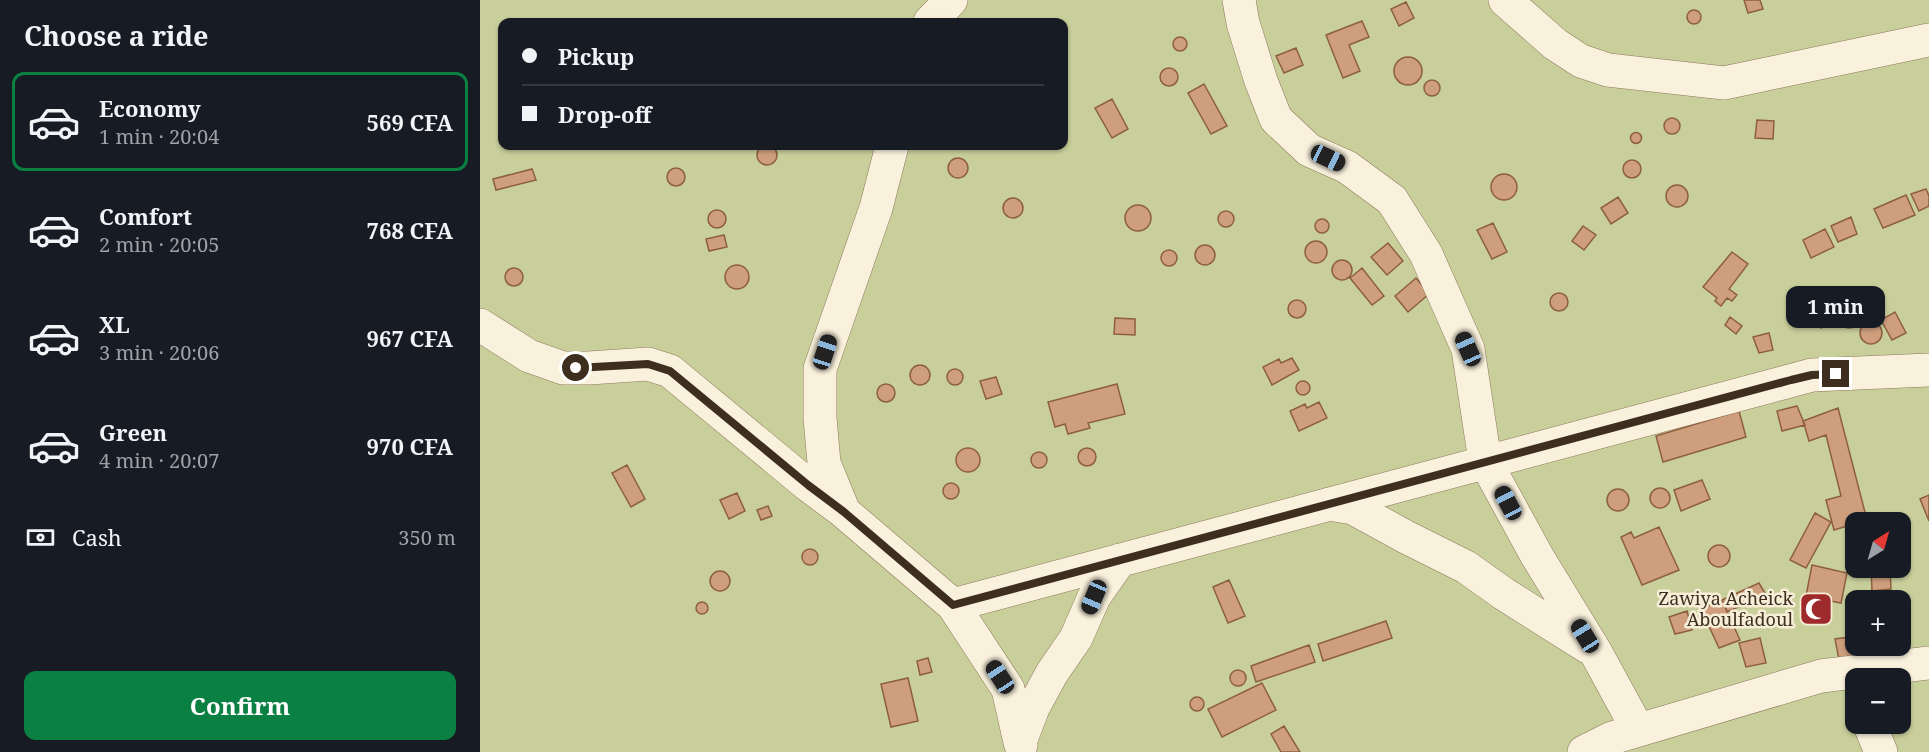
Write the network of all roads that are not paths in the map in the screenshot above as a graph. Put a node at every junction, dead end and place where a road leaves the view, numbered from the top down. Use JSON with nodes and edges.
{"nodes":[{"id":1,"x":951,"y":0,"type":"edge"},
{"id":2,"x":1239,"y":0,"type":"edge"},
{"id":3,"x":1505,"y":0,"type":"edge"},
{"id":4,"x":934,"y":18,"type":"edge"},
{"id":5,"x":1929,"y":40,"type":"edge"},
{"id":6,"x":891,"y":150,"type":"edge"},
{"id":7,"x":480,"y":325,"type":"edge"},
{"id":8,"x":1929,"y":370,"type":"edge"},
{"id":9,"x":1485,"y":461,"type":"junction"},
{"id":10,"x":1329,"y":504,"type":"junction"},
{"id":11,"x":844,"y":512,"type":"junction"},
{"id":12,"x":1120,"y":560,"type":"junction"},
{"id":13,"x":953,"y":605,"type":"junction"},
{"id":14,"x":1595,"y":651,"type":"junction"},
{"id":15,"x":1929,"y":663,"type":"edge"},
{"id":16,"x":1910,"y":668,"type":"edge"},
{"id":17,"x":1845,"y":682,"type":"edge"},
{"id":18,"x":1638,"y":730,"type":"junction"},
{"id":19,"x":1874,"y":734,"type":"edge"},
{"id":20,"x":1022,"y":747,"type":"edge"},
{"id":21,"x":1584,"y":752,"type":"edge"},
{"id":22,"x":1881,"y":752,"type":"edge"}],
"edges":[{"from":1,"to":4,"type":"street"},
{"from":2,"to":9,"type":"street"},
{"from":3,"to":5,"type":"street"},
{"from":6,"to":11,"type":"street"},
{"from":7,"to":11,"type":"street"},
{"from":8,"to":9,"type":"street"},
{"from":9,"to":10,"type":"street"},
{"from":9,"to":14,"type":"street"},
{"from":10,"to":12,"type":"street"},
{"from":10,"to":14,"type":"street"},
{"from":11,"to":13,"type":"street"},
{"from":12,"to":13,"type":"street"},
{"from":12,"to":20,"type":"street"},
{"from":13,"to":20,"type":"street"},
{"from":14,"to":18,"type":"street"},
{"from":15,"to":16,"type":"street"},
{"from":17,"to":18,"type":"street"},
{"from":18,"to":21,"type":"street"},
{"from":19,"to":22,"type":"street"}]}
